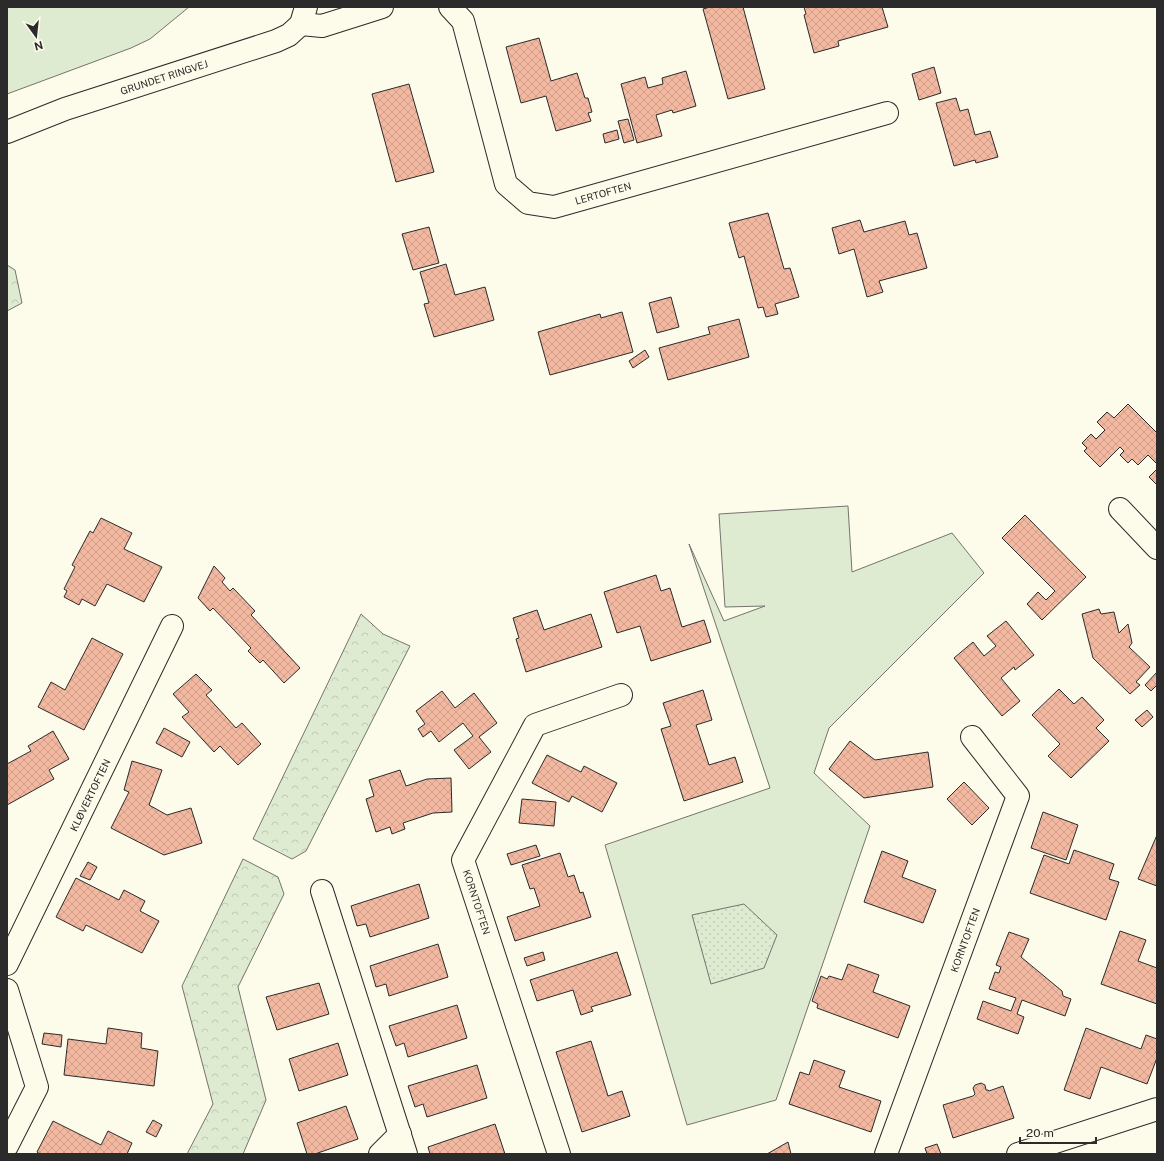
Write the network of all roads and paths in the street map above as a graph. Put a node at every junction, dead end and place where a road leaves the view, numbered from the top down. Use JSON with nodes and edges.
{"nodes":[{"id":1,"x":382,"y":7,"type":"edge"},
{"id":2,"x":450,"y":7,"type":"edge"},
{"id":3,"x":303,"y":16,"type":"edge"},
{"id":4,"x":887,"y":113,"type":"dead end"},
{"id":5,"x":7,"y":132,"type":"edge"},
{"id":6,"x":1120,"y":508,"type":"dead end"},
{"id":7,"x":1157,"y":548,"type":"edge"},
{"id":8,"x":172,"y":626,"type":"dead end"},
{"id":9,"x":621,"y":695,"type":"dead end"},
{"id":10,"x":972,"y":737,"type":"dead end"},
{"id":11,"x":322,"y":891,"type":"dead end"},
{"id":12,"x":7,"y":964,"type":"edge"},
{"id":13,"x":7,"y":990,"type":"edge"},
{"id":14,"x":1157,"y":1108,"type":"edge"},
{"id":15,"x":403,"y":1144,"type":"edge"},
{"id":16,"x":7,"y":1146,"type":"edge"},
{"id":17,"x":380,"y":1154,"type":"edge"},
{"id":18,"x":559,"y":1154,"type":"edge"},
{"id":19,"x":886,"y":1154,"type":"edge"},
{"id":20,"x":1018,"y":1154,"type":"edge"}],
"edges":[{"from":1,"to":3,"type":"street"},
{"from":2,"to":4,"type":"street","name":"LERTOFTEN"},
{"from":3,"to":5,"type":"street","name":"GRUNDET RINGVEJ"},
{"from":6,"to":7,"type":"street"},
{"from":8,"to":12,"type":"street","name":"KLØVERTOFTEN"},
{"from":9,"to":18,"type":"street","name":"KORNTOFTEN"},
{"from":10,"to":19,"type":"street","name":"KORNTOFTEN"},
{"from":11,"to":15,"type":"street"},
{"from":13,"to":16,"type":"street"},
{"from":14,"to":20,"type":"street"},
{"from":15,"to":17,"type":"street"}]}
